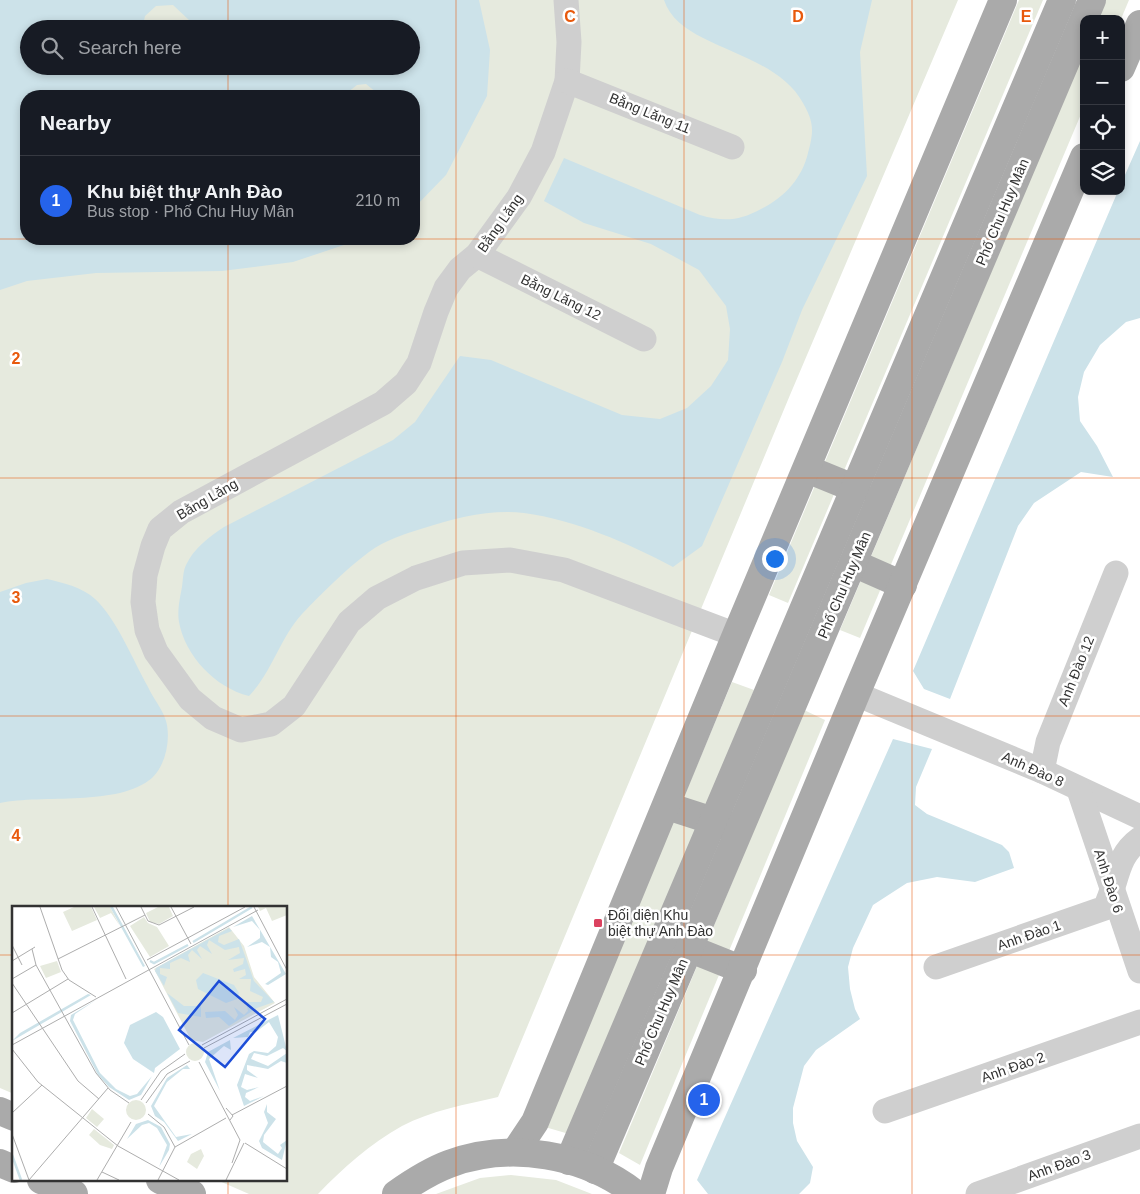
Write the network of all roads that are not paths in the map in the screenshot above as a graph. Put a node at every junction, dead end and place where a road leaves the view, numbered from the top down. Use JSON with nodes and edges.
{"nodes":[{"id":1,"x":566,"y":0,"type":"edge"},
{"id":2,"x":1003,"y":0,"type":"edge"},
{"id":3,"x":1062,"y":0,"type":"edge"},
{"id":4,"x":1092,"y":0,"type":"edge"},
{"id":5,"x":1140,"y":24,"type":"edge"},
{"id":6,"x":1124,"y":60,"type":"edge"},
{"id":7,"x":567,"y":80,"type":"junction"},
{"id":8,"x":732,"y":147,"type":"dead end"},
{"id":9,"x":1080,"y":166,"type":"edge"},
{"id":10,"x":477,"y":256,"type":"junction"},
{"id":11,"x":644,"y":338,"type":"dead end"},
{"id":12,"x":807,"y":469,"type":"junction"},
{"id":13,"x":856,"y":489,"type":"junction"},
{"id":14,"x":853,"y":563,"type":"junction"},
{"id":15,"x":1116,"y":573,"type":"dead end"},
{"id":16,"x":903,"y":585,"type":"junction"},
{"id":17,"x":736,"y":635,"type":"junction"},
{"id":18,"x":856,"y":694,"type":"junction"},
{"id":19,"x":1042,"y":771,"type":"junction"},
{"id":20,"x":1079,"y":790,"type":"junction"},
{"id":21,"x":667,"y":806,"type":"junction"},
{"id":22,"x":1140,"y":817,"type":"edge"},
{"id":23,"x":726,"y":825,"type":"junction"},
{"id":24,"x":1140,"y":839,"type":"edge"},
{"id":25,"x":1113,"y":892,"type":"junction"},
{"id":26,"x":688,"y":948,"type":"junction"},
{"id":27,"x":936,"y":967,"type":"dead end"},
{"id":28,"x":743,"y":970,"type":"junction"},
{"id":29,"x":1140,"y":971,"type":"edge"},
{"id":30,"x":1140,"y":1022,"type":"edge"},
{"id":31,"x":0,"y":1111,"type":"edge"},
{"id":32,"x":885,"y":1111,"type":"dead end"},
{"id":33,"x":12,"y":1116,"type":"edge"},
{"id":34,"x":1140,"y":1136,"type":"edge"},
{"id":35,"x":515,"y":1152,"type":"junction"},
{"id":36,"x":569,"y":1160,"type":"junction"},
{"id":37,"x":0,"y":1163,"type":"edge"},
{"id":38,"x":12,"y":1167,"type":"edge"},
{"id":39,"x":595,"y":1170,"type":"junction"},
{"id":40,"x":46,"y":1182,"type":"edge"},
{"id":41,"x":165,"y":1182,"type":"edge"},
{"id":42,"x":74,"y":1194,"type":"edge"},
{"id":43,"x":192,"y":1194,"type":"edge"},
{"id":44,"x":396,"y":1194,"type":"edge"},
{"id":45,"x":636,"y":1194,"type":"edge"},
{"id":46,"x":651,"y":1194,"type":"edge"},
{"id":47,"x":978,"y":1194,"type":"edge"}],
"edges":[{"from":1,"to":7,"type":"street","name":"Bằng Lăng"},
{"from":2,"to":12,"type":"main road"},
{"from":3,"to":13,"type":"main road","name":"Phố Chu Huy Mân"},
{"from":4,"to":14,"type":"main road","name":"Phố Chu Huy Mân"},
{"from":5,"to":6,"type":"main road"},
{"from":7,"to":8,"type":"street","name":"Bằng Lăng 11"},
{"from":7,"to":10,"type":"street","name":"Bằng Lăng"},
{"from":9,"to":16,"type":"main road"},
{"from":10,"to":11,"type":"street","name":"Bằng Lăng 12"},
{"from":10,"to":17,"type":"street","name":"Bằng Lăng"},
{"from":12,"to":13,"type":"main road"},
{"from":12,"to":17,"type":"main road"},
{"from":13,"to":23,"type":"main road","name":"Phố Chu Huy Mân"},
{"from":14,"to":16,"type":"main road"},
{"from":14,"to":23,"type":"main road","name":"Phố Chu Huy Mân"},
{"from":15,"to":19,"type":"street","name":"Anh Đào 12"},
{"from":16,"to":18,"type":"main road"},
{"from":17,"to":21,"type":"main road"},
{"from":18,"to":19,"type":"street","name":"Anh Đào 8"},
{"from":18,"to":28,"type":"main road"},
{"from":19,"to":20,"type":"street","name":"Anh Đào 8"},
{"from":20,"to":22,"type":"street","name":"Anh Đào 8"},
{"from":20,"to":25,"type":"street","name":"Anh Đào 6"},
{"from":21,"to":23,"type":"main road"},
{"from":21,"to":35,"type":"main road"},
{"from":23,"to":26,"type":"main road","name":"Phố Chu Huy Mân"},
{"from":23,"to":36,"type":"main road","name":"Phố Chu Huy Mân"},
{"from":24,"to":25,"type":"street"},
{"from":25,"to":27,"type":"street","name":"Anh Đào 1"},
{"from":25,"to":29,"type":"street","name":"Anh Đào 6"},
{"from":26,"to":28,"type":"main road"},
{"from":26,"to":39,"type":"main road","name":"Phố Chu Huy Mân"},
{"from":28,"to":46,"type":"main road"},
{"from":30,"to":32,"type":"street","name":"Anh Đào 2"},
{"from":31,"to":33,"type":"main road"},
{"from":34,"to":47,"type":"street","name":"Anh Đào 3"},
{"from":35,"to":36,"type":"main road"},
{"from":35,"to":44,"type":"main road"},
{"from":36,"to":39,"type":"main road"},
{"from":37,"to":38,"type":"main road"},
{"from":39,"to":45,"type":"main road"},
{"from":40,"to":42,"type":"main road"},
{"from":41,"to":43,"type":"main road"}]}
